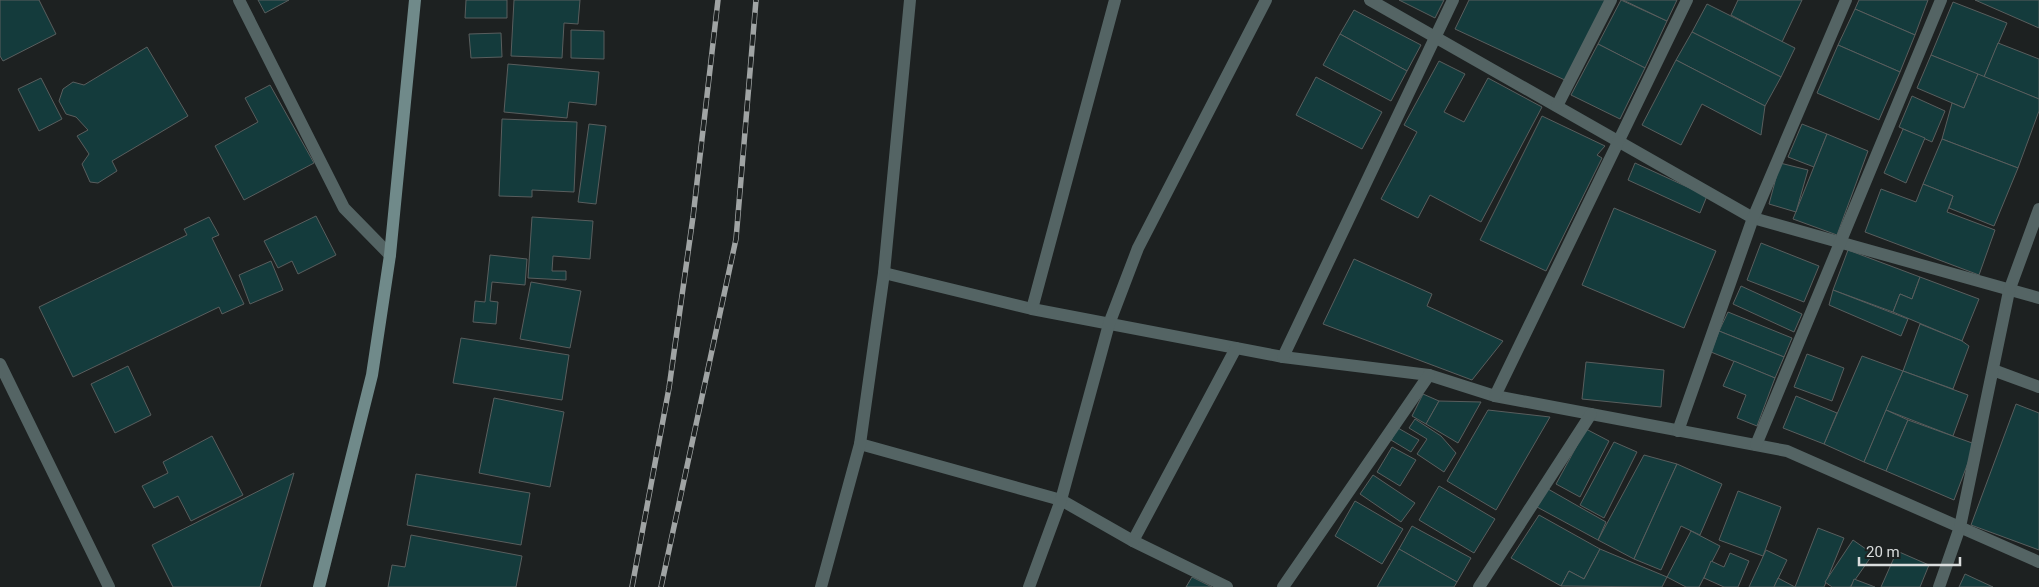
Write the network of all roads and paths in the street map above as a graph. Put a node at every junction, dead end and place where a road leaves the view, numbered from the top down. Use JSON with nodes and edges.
{"nodes":[{"id":1,"x":238,"y":0,"type":"edge"},
{"id":2,"x":415,"y":0,"type":"edge"},
{"id":3,"x":910,"y":0,"type":"edge"},
{"id":4,"x":1114,"y":0,"type":"edge"},
{"id":5,"x":1266,"y":0,"type":"edge"},
{"id":6,"x":1370,"y":0,"type":"edge"},
{"id":7,"x":1453,"y":0,"type":"edge"},
{"id":8,"x":1611,"y":0,"type":"edge"},
{"id":9,"x":1687,"y":0,"type":"edge"},
{"id":10,"x":1846,"y":0,"type":"edge"},
{"id":11,"x":1941,"y":0,"type":"edge"},
{"id":12,"x":1435,"y":37,"type":"junction"},
{"id":13,"x":1557,"y":106,"type":"junction"},
{"id":14,"x":1618,"y":141,"type":"junction"},
{"id":15,"x":2039,"y":209,"type":"edge"},
{"id":16,"x":1753,"y":218,"type":"junction"},
{"id":17,"x":1840,"y":242,"type":"junction"},
{"id":18,"x":390,"y":255,"type":"junction"},
{"id":19,"x":884,"y":273,"type":"junction"},
{"id":20,"x":2009,"y":291,"type":"junction"},
{"id":21,"x":2039,"y":298,"type":"edge"},
{"id":22,"x":1032,"y":309,"type":"junction"},
{"id":23,"x":1109,"y":324,"type":"junction"},
{"id":24,"x":1236,"y":348,"type":"junction"},
{"id":25,"x":1283,"y":357,"type":"junction"},
{"id":26,"x":0,"y":364,"type":"edge"},
{"id":27,"x":1993,"y":370,"type":"junction"},
{"id":28,"x":1429,"y":375,"type":"junction"},
{"id":29,"x":2039,"y":386,"type":"edge"},
{"id":30,"x":1494,"y":396,"type":"junction"},
{"id":31,"x":1591,"y":414,"type":"junction"},
{"id":32,"x":1678,"y":431,"type":"junction"},
{"id":33,"x":860,"y":444,"type":"junction"},
{"id":34,"x":1756,"y":445,"type":"junction"},
{"id":35,"x":1060,"y":500,"type":"junction"},
{"id":36,"x":1960,"y":527,"type":"junction"},
{"id":37,"x":1133,"y":541,"type":"junction"},
{"id":38,"x":2039,"y":562,"type":"edge"},
{"id":39,"x":109,"y":587,"type":"edge"},
{"id":40,"x":319,"y":587,"type":"edge"},
{"id":41,"x":821,"y":587,"type":"edge"},
{"id":42,"x":1029,"y":587,"type":"edge"},
{"id":43,"x":1227,"y":587,"type":"edge"},
{"id":44,"x":1283,"y":587,"type":"edge"},
{"id":45,"x":1479,"y":587,"type":"edge"},
{"id":46,"x":1939,"y":587,"type":"edge"}],
"edges":[{"from":1,"to":18,"type":"street"},
{"from":2,"to":18,"type":"street"},
{"from":3,"to":19,"type":"street"},
{"from":4,"to":22,"type":"street"},
{"from":5,"to":23,"type":"street"},
{"from":6,"to":12,"type":"street"},
{"from":7,"to":12,"type":"street"},
{"from":8,"to":13,"type":"street"},
{"from":9,"to":14,"type":"street"},
{"from":10,"to":16,"type":"street"},
{"from":11,"to":17,"type":"street"},
{"from":12,"to":13,"type":"street"},
{"from":12,"to":25,"type":"street"},
{"from":13,"to":14,"type":"street"},
{"from":14,"to":16,"type":"street"},
{"from":14,"to":30,"type":"street"},
{"from":15,"to":20,"type":"street"},
{"from":16,"to":17,"type":"street"},
{"from":16,"to":32,"type":"street"},
{"from":17,"to":20,"type":"street"},
{"from":17,"to":34,"type":"street"},
{"from":18,"to":40,"type":"street"},
{"from":19,"to":22,"type":"street"},
{"from":19,"to":33,"type":"street"},
{"from":20,"to":21,"type":"street"},
{"from":20,"to":27,"type":"street"},
{"from":22,"to":23,"type":"street"},
{"from":23,"to":24,"type":"street"},
{"from":23,"to":35,"type":"street"},
{"from":24,"to":25,"type":"street"},
{"from":24,"to":37,"type":"street"},
{"from":25,"to":28,"type":"street"},
{"from":26,"to":39,"type":"street"},
{"from":27,"to":29,"type":"street"},
{"from":27,"to":36,"type":"street"},
{"from":28,"to":30,"type":"street"},
{"from":28,"to":44,"type":"street"},
{"from":30,"to":31,"type":"street"},
{"from":31,"to":32,"type":"street"},
{"from":31,"to":45,"type":"street"},
{"from":32,"to":34,"type":"street"},
{"from":33,"to":35,"type":"street"},
{"from":33,"to":41,"type":"street"},
{"from":34,"to":36,"type":"street"},
{"from":35,"to":37,"type":"street"},
{"from":35,"to":42,"type":"street"},
{"from":36,"to":38,"type":"street"},
{"from":36,"to":46,"type":"street"},
{"from":37,"to":43,"type":"street"}]}
